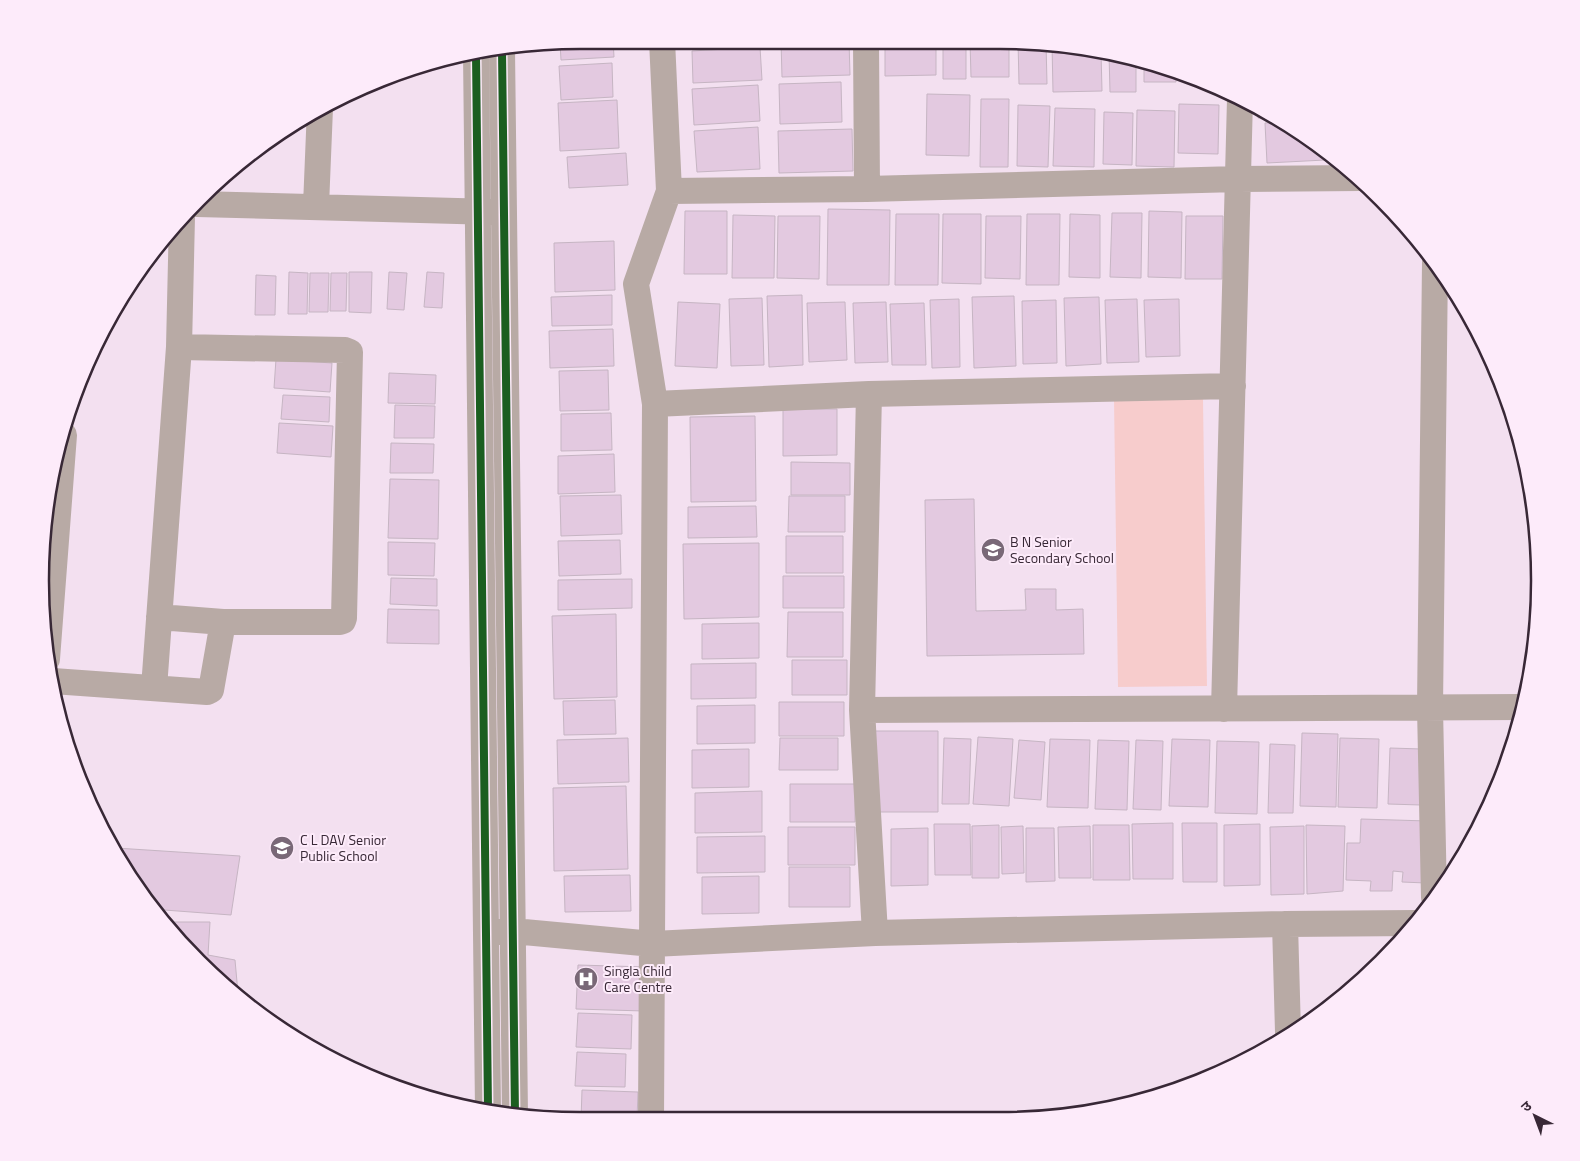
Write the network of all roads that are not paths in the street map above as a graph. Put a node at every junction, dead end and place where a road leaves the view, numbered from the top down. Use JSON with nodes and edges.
{"nodes":[{"id":1,"x":662,"y":49,"type":"edge"},
{"id":2,"x":866,"y":49,"type":"edge"},
{"id":3,"x":502,"y":55,"type":"edge"},
{"id":4,"x":476,"y":59,"type":"edge"},
{"id":5,"x":1240,"y":107,"type":"edge"},
{"id":6,"x":320,"y":118,"type":"edge"},
{"id":7,"x":1346,"y":178,"type":"edge"},
{"id":8,"x":1238,"y":179,"type":"junction"},
{"id":9,"x":867,"y":190,"type":"junction"},
{"id":10,"x":670,"y":191,"type":"junction"},
{"id":11,"x":204,"y":204,"type":"edge"},
{"id":12,"x":316,"y":206,"type":"junction"},
{"id":13,"x":477,"y":212,"type":"junction"},
{"id":14,"x":504,"y":212,"type":"junction"},
{"id":15,"x":182,"y":229,"type":"edge"},
{"id":16,"x":1435,"y":275,"type":"edge"},
{"id":17,"x":179,"y":347,"type":"junction"},
{"id":18,"x":1233,"y":386,"type":"junction"},
{"id":19,"x":869,"y":394,"type":"junction"},
{"id":20,"x":655,"y":404,"type":"junction"},
{"id":21,"x":62,"y":466,"type":"edge"},
{"id":22,"x":50,"y":617,"type":"edge"},
{"id":23,"x":159,"y":617,"type":"junction"},
{"id":24,"x":223,"y":622,"type":"junction"},
{"id":25,"x":59,"y":681,"type":"edge"},
{"id":26,"x":154,"y":688,"type":"junction"},
{"id":27,"x":1516,"y":707,"type":"edge"},
{"id":28,"x":1224,"y":708,"type":"junction"},
{"id":29,"x":1430,"y":708,"type":"junction"},
{"id":30,"x":862,"y":710,"type":"junction"},
{"id":31,"x":1434,"y":887,"type":"edge"},
{"id":32,"x":1405,"y":923,"type":"edge"},
{"id":33,"x":1285,"y":924,"type":"junction"},
{"id":34,"x":486,"y":932,"type":"junction"},
{"id":35,"x":513,"y":932,"type":"junction"},
{"id":36,"x":875,"y":933,"type":"junction"},
{"id":37,"x":653,"y":944,"type":"junction"},
{"id":38,"x":1288,"y":1027,"type":"edge"},
{"id":39,"x":488,"y":1104,"type":"edge"},
{"id":40,"x":515,"y":1108,"type":"edge"},
{"id":41,"x":652,"y":1112,"type":"edge"}],
"edges":[{"from":1,"to":10,"type":"street"},
{"from":2,"to":9,"type":"street"},
{"from":3,"to":14,"type":"street"},
{"from":4,"to":13,"type":"street"},
{"from":5,"to":8,"type":"street"},
{"from":6,"to":12,"type":"street"},
{"from":7,"to":8,"type":"street"},
{"from":8,"to":9,"type":"street"},
{"from":8,"to":18,"type":"street"},
{"from":9,"to":10,"type":"street"},
{"from":10,"to":20,"type":"street"},
{"from":11,"to":12,"type":"street"},
{"from":12,"to":13,"type":"street"},
{"from":13,"to":14,"type":"street"},
{"from":13,"to":34,"type":"street"},
{"from":14,"to":35,"type":"street"},
{"from":15,"to":17,"type":"street"},
{"from":16,"to":29,"type":"street"},
{"from":17,"to":23,"type":"street"},
{"from":17,"to":24,"type":"street"},
{"from":18,"to":19,"type":"street"},
{"from":18,"to":28,"type":"street"},
{"from":19,"to":20,"type":"street"},
{"from":19,"to":30,"type":"street"},
{"from":20,"to":37,"type":"street"},
{"from":21,"to":22,"type":"street"},
{"from":23,"to":24,"type":"street"},
{"from":23,"to":26,"type":"street"},
{"from":24,"to":26,"type":"street"},
{"from":25,"to":26,"type":"street"},
{"from":27,"to":29,"type":"street"},
{"from":28,"to":29,"type":"street"},
{"from":28,"to":30,"type":"street"},
{"from":29,"to":31,"type":"street"},
{"from":30,"to":36,"type":"street"},
{"from":32,"to":33,"type":"street"},
{"from":33,"to":36,"type":"street"},
{"from":33,"to":38,"type":"street"},
{"from":34,"to":35,"type":"street"},
{"from":34,"to":39,"type":"street"},
{"from":35,"to":37,"type":"street"},
{"from":35,"to":40,"type":"street"},
{"from":36,"to":37,"type":"street"},
{"from":37,"to":41,"type":"street"}]}
